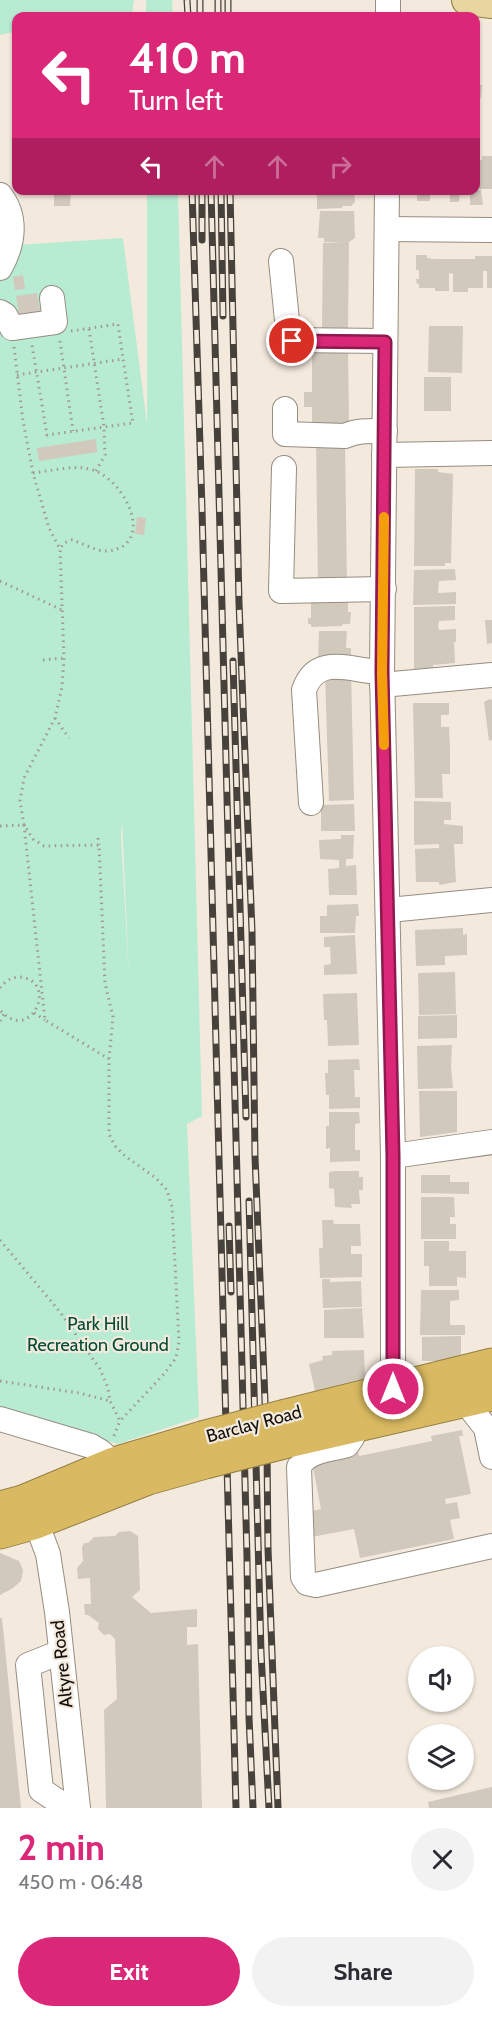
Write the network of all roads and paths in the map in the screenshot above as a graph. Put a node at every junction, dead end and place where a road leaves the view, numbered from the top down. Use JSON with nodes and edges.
{"nodes":[{"id":1,"x":467,"y":0,"type":"edge"},
{"id":2,"x":492,"y":3,"type":"edge"},
{"id":3,"x":0,"y":195,"type":"edge"},
{"id":4,"x":387,"y":195,"type":"edge"},
{"id":5,"x":387,"y":229,"type":"junction"},
{"id":6,"x":492,"y":230,"type":"edge"},
{"id":7,"x":281,"y":261,"type":"dead end"},
{"id":8,"x":0,"y":268,"type":"edge"},
{"id":9,"x":52,"y":298,"type":"dead end"},
{"id":10,"x":14,"y":326,"type":"edge"},
{"id":11,"x":89,"y":328,"type":"junction"},
{"id":12,"x":69,"y":331,"type":"dead end"},
{"id":13,"x":59,"y":333,"type":"dead end"},
{"id":14,"x":385,"y":342,"type":"junction"},
{"id":15,"x":123,"y":359,"type":"junction"},
{"id":16,"x":94,"y":364,"type":"junction"},
{"id":17,"x":64,"y":368,"type":"junction"},
{"id":18,"x":36,"y":373,"type":"junction"},
{"id":19,"x":17,"y":375,"type":"junction"},
{"id":20,"x":285,"y":409,"type":"dead end"},
{"id":21,"x":104,"y":427,"type":"junction"},
{"id":22,"x":73,"y":431,"type":"junction"},
{"id":23,"x":385,"y":431,"type":"junction"},
{"id":24,"x":492,"y":453,"type":"edge"},
{"id":25,"x":384,"y":456,"type":"junction"},
{"id":26,"x":284,"y":468,"type":"dead end"},
{"id":27,"x":96,"y":471,"type":"junction"},
{"id":28,"x":33,"y":473,"type":"junction"},
{"id":29,"x":60,"y":549,"type":"junction"},
{"id":30,"x":0,"y":581,"type":"edge"},
{"id":31,"x":384,"y":589,"type":"junction"},
{"id":32,"x":62,"y":609,"type":"junction"},
{"id":33,"x":64,"y":658,"type":"junction"},
{"id":34,"x":43,"y":660,"type":"dead end"},
{"id":35,"x":492,"y":675,"type":"edge"},
{"id":36,"x":382,"y":678,"type":"junction"},
{"id":37,"x":55,"y":718,"type":"junction"},
{"id":38,"x":69,"y":738,"type":"dead end"},
{"id":39,"x":311,"y":803,"type":"dead end"},
{"id":40,"x":24,"y":825,"type":"junction"},
{"id":41,"x":0,"y":826,"type":"edge"},
{"id":42,"x":98,"y":838,"type":"dead end"},
{"id":43,"x":99,"y":845,"type":"junction"},
{"id":44,"x":492,"y":900,"type":"edge"},
{"id":45,"x":389,"y":910,"type":"junction"},
{"id":46,"x":41,"y":981,"type":"junction"},
{"id":47,"x":36,"y":986,"type":"junction"},
{"id":48,"x":0,"y":988,"type":"edge"},
{"id":49,"x":0,"y":1010,"type":"edge"},
{"id":50,"x":34,"y":1013,"type":"junction"},
{"id":51,"x":4,"y":1014,"type":"junction"},
{"id":52,"x":45,"y":1020,"type":"junction"},
{"id":53,"x":0,"y":1021,"type":"edge"},
{"id":54,"x":110,"y":1059,"type":"junction"},
{"id":55,"x":492,"y":1142,"type":"edge"},
{"id":56,"x":393,"y":1156,"type":"junction"},
{"id":57,"x":0,"y":1240,"type":"edge"},
{"id":58,"x":492,"y":1365,"type":"edge"},
{"id":59,"x":492,"y":1377,"type":"edge"},
{"id":60,"x":0,"y":1381,"type":"edge"},
{"id":61,"x":406,"y":1386,"type":"junction"},
{"id":62,"x":478,"y":1397,"type":"edge"},
{"id":63,"x":110,"y":1401,"type":"junction"},
{"id":64,"x":0,"y":1419,"type":"edge"},
{"id":65,"x":120,"y":1422,"type":"junction"},
{"id":66,"x":287,"y":1428,"type":"junction"},
{"id":67,"x":352,"y":1431,"type":"junction"},
{"id":68,"x":203,"y":1450,"type":"junction"},
{"id":69,"x":113,"y":1453,"type":"junction"},
{"id":70,"x":492,"y":1457,"type":"edge"},
{"id":71,"x":20,"y":1510,"type":"edge"},
{"id":72,"x":0,"y":1532,"type":"edge"},
{"id":73,"x":492,"y":1546,"type":"edge"},
{"id":74,"x":61,"y":1652,"type":"junction"},
{"id":75,"x":68,"y":1808,"type":"edge"},
{"id":76,"x":78,"y":1808,"type":"edge"}],
"edges":[{"from":1,"to":2,"type":"main road"},
{"from":3,"to":8,"type":"street"},
{"from":4,"to":5,"type":"street"},
{"from":5,"to":6,"type":"street"},
{"from":5,"to":14,"type":"street"},
{"from":7,"to":14,"type":"street"},
{"from":9,"to":10,"type":"street"},
{"from":10,"to":18,"type":"path"},
{"from":10,"to":19,"type":"path"},
{"from":11,"to":12,"type":"path"},
{"from":11,"to":15,"type":"path"},
{"from":11,"to":16,"type":"path"},
{"from":13,"to":17,"type":"path"},
{"from":14,"to":23,"type":"street"},
{"from":15,"to":16,"type":"path"},
{"from":15,"to":21,"type":"path"},
{"from":16,"to":17,"type":"path"},
{"from":16,"to":21,"type":"path"},
{"from":17,"to":18,"type":"path"},
{"from":17,"to":22,"type":"path"},
{"from":18,"to":19,"type":"path"},
{"from":18,"to":22,"type":"path"},
{"from":19,"to":28,"type":"path"},
{"from":20,"to":23,"type":"street"},
{"from":21,"to":22,"type":"path"},
{"from":21,"to":27,"type":"path"},
{"from":23,"to":25,"type":"street"},
{"from":24,"to":25,"type":"street"},
{"from":25,"to":31,"type":"street"},
{"from":26,"to":31,"type":"street"},
{"from":27,"to":28,"type":"path"},
{"from":27,"to":29,"type":"path"},
{"from":28,"to":29,"type":"path"},
{"from":29,"to":32,"type":"path"},
{"from":30,"to":32,"type":"path"},
{"from":31,"to":36,"type":"street"},
{"from":32,"to":33,"type":"path"},
{"from":33,"to":34,"type":"path"},
{"from":33,"to":37,"type":"path"},
{"from":35,"to":36,"type":"street"},
{"from":36,"to":39,"type":"street"},
{"from":36,"to":45,"type":"street"},
{"from":37,"to":38,"type":"path"},
{"from":37,"to":40,"type":"path"},
{"from":40,"to":41,"type":"path"},
{"from":40,"to":43,"type":"path"},
{"from":40,"to":46,"type":"path"},
{"from":42,"to":43,"type":"path"},
{"from":43,"to":54,"type":"path"},
{"from":44,"to":45,"type":"street"},
{"from":45,"to":56,"type":"street"},
{"from":46,"to":47,"type":"path"},
{"from":46,"to":52,"type":"path"},
{"from":47,"to":48,"type":"path"},
{"from":47,"to":50,"type":"path"},
{"from":49,"to":51,"type":"path"},
{"from":50,"to":51,"type":"path"},
{"from":50,"to":52,"type":"path"},
{"from":51,"to":53,"type":"path"},
{"from":52,"to":54,"type":"path"},
{"from":54,"to":65,"type":"path"},
{"from":55,"to":56,"type":"street"},
{"from":56,"to":61,"type":"street"},
{"from":57,"to":63,"type":"path"},
{"from":58,"to":61,"type":"highway","name":"Barclay Road"},
{"from":59,"to":61,"type":"street"},
{"from":60,"to":63,"type":"path"},
{"from":61,"to":66,"type":"highway","name":"Barclay Road"},
{"from":62,"to":67,"type":"highway","name":"Barclay Road"},
{"from":62,"to":70,"type":"street"},
{"from":63,"to":65,"type":"path"},
{"from":64,"to":69,"type":"street"},
{"from":65,"to":69,"type":"path"},
{"from":66,"to":67,"type":"highway","name":"Barclay Road"},
{"from":66,"to":68,"type":"highway","name":"Barclay Road","bridge":true},
{"from":67,"to":73,"type":"street"},
{"from":68,"to":69,"type":"highway","name":"Barclay Road"},
{"from":68,"to":71,"type":"highway","name":"Barclay Road"},
{"from":69,"to":71,"type":"highway","name":"Barclay Road"},
{"from":71,"to":72,"type":"highway"},
{"from":71,"to":74,"type":"street","name":"Altyre Road"},
{"from":74,"to":75,"type":"street"},
{"from":74,"to":76,"type":"street","name":"Altyre Road"}]}
